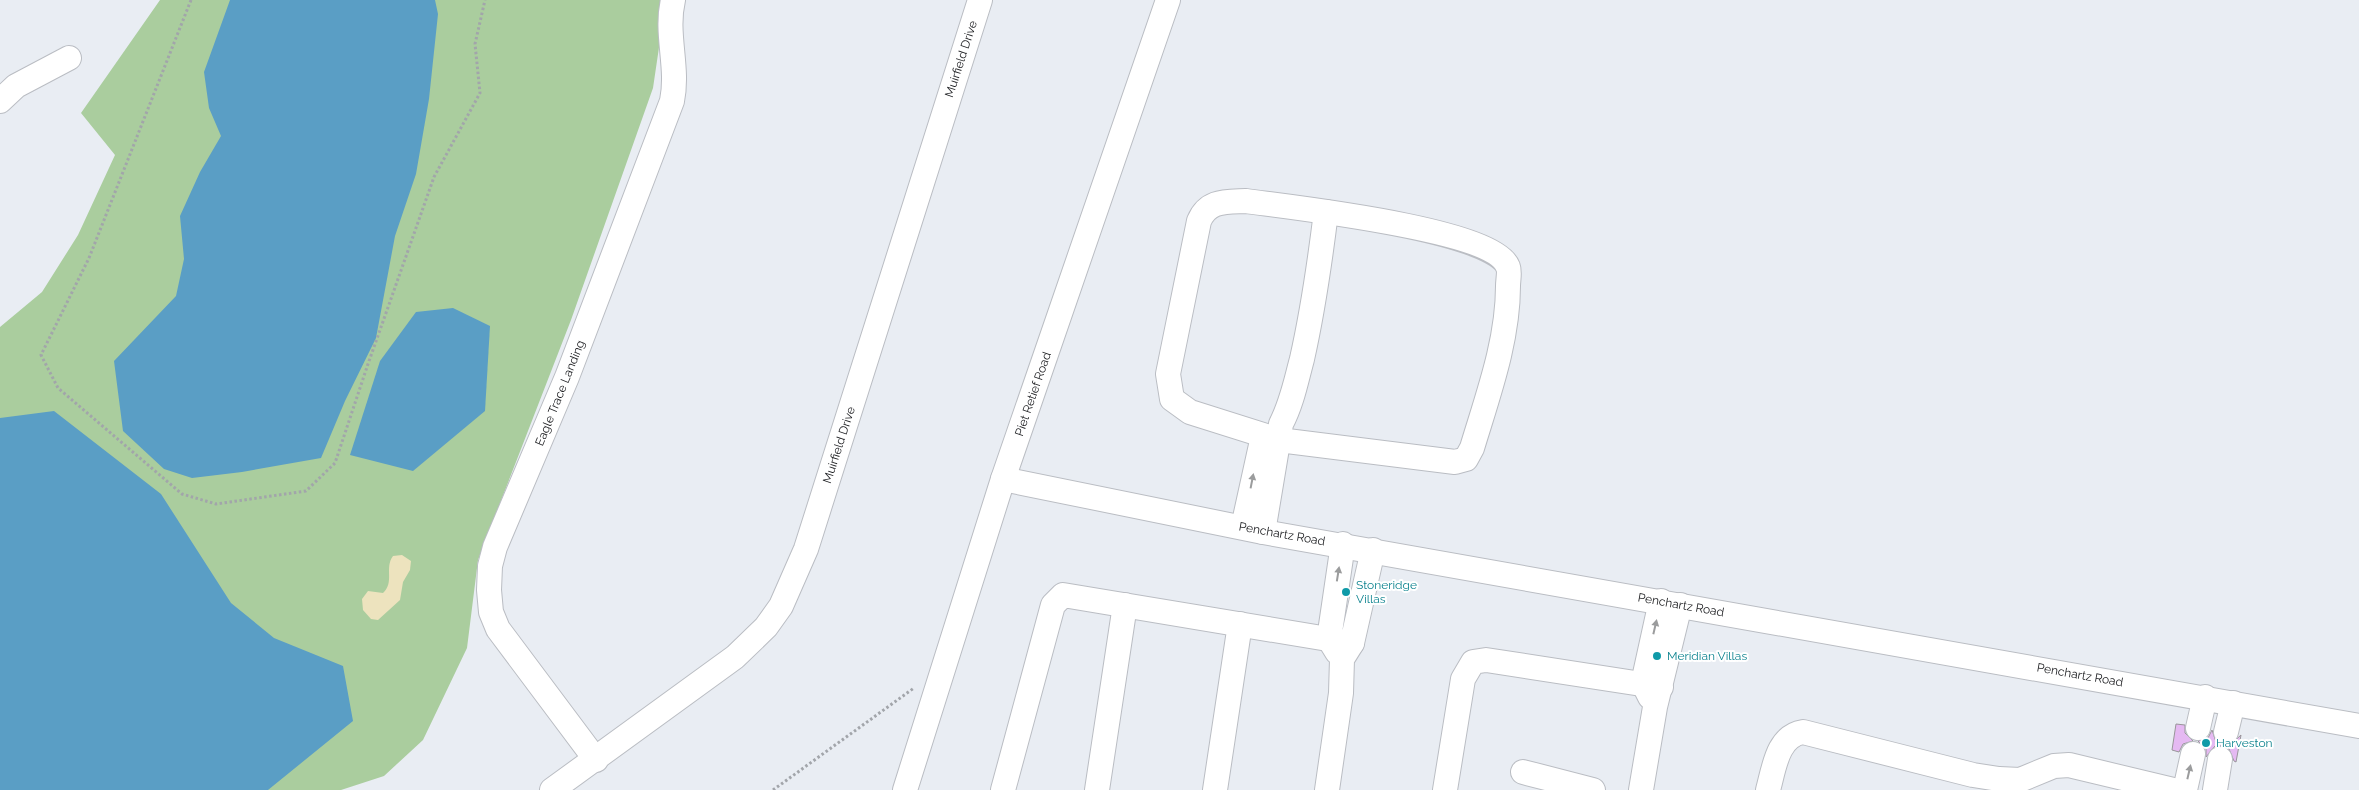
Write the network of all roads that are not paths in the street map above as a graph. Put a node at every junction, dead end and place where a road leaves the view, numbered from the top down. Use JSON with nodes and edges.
{"nodes":[{"id":1,"x":673,"y":0,"type":"edge"},
{"id":2,"x":980,"y":0,"type":"edge"},
{"id":3,"x":1168,"y":0,"type":"edge"},
{"id":4,"x":68,"y":58,"type":"dead end"},
{"id":5,"x":0,"y":101,"type":"edge"},
{"id":6,"x":1326,"y":212,"type":"junction"},
{"id":7,"x":1274,"y":433,"type":"junction"},
{"id":8,"x":1003,"y":479,"type":"junction"},
{"id":9,"x":1253,"y":529,"type":"junction"},
{"id":10,"x":1343,"y":544,"type":"junction"},
{"id":11,"x":1372,"y":550,"type":"junction"},
{"id":12,"x":1670,"y":603,"type":"junction"},
{"id":13,"x":1124,"y":605,"type":"junction"},
{"id":14,"x":1240,"y":624,"type":"junction"},
{"id":15,"x":1329,"y":639,"type":"junction"},
{"id":16,"x":1347,"y":651,"type":"junction"},
{"id":17,"x":1653,"y":693,"type":"junction"},
{"id":18,"x":2205,"y":697,"type":"junction"},
{"id":19,"x":2233,"y":702,"type":"junction"},
{"id":20,"x":2359,"y":726,"type":"edge"},
{"id":21,"x":2198,"y":728,"type":"dead end"},
{"id":22,"x":2226,"y":732,"type":"dead end"},
{"id":23,"x":2193,"y":754,"type":"dead end"},
{"id":24,"x":2220,"y":759,"type":"dead end"},
{"id":25,"x":596,"y":760,"type":"junction"},
{"id":26,"x":1523,"y":772,"type":"dead end"},
{"id":27,"x":2019,"y":785,"type":"edge"},
{"id":28,"x":552,"y":790,"type":"edge"},
{"id":29,"x":905,"y":790,"type":"edge"},
{"id":30,"x":1003,"y":790,"type":"edge"},
{"id":31,"x":1097,"y":790,"type":"edge"},
{"id":32,"x":1215,"y":790,"type":"edge"},
{"id":33,"x":1327,"y":790,"type":"edge"},
{"id":34,"x":1445,"y":790,"type":"edge"},
{"id":35,"x":1593,"y":790,"type":"edge"},
{"id":36,"x":1641,"y":790,"type":"edge"},
{"id":37,"x":1768,"y":790,"type":"edge"},
{"id":38,"x":2173,"y":790,"type":"edge"},
{"id":39,"x":2185,"y":790,"type":"edge"},
{"id":40,"x":2215,"y":790,"type":"edge"}],
"edges":[{"from":1,"to":25,"type":"street","name":"Eagle Trace Landing"},
{"from":2,"to":25,"type":"street","name":"Muirfield Drive"},
{"from":3,"to":8,"type":"street","name":"Piet Retief Road"},
{"from":4,"to":5,"type":"street"},
{"from":6,"to":7,"type":"street"},
{"from":6,"to":7,"type":"street"},
{"from":6,"to":7,"type":"street"},
{"from":7,"to":9,"type":"street"},
{"from":8,"to":9,"type":"street","name":"Penchartz Road"},
{"from":8,"to":29,"type":"street","name":"Piet Retief Road"},
{"from":9,"to":10,"type":"street","name":"Penchartz Road"},
{"from":10,"to":11,"type":"street","name":"Penchartz Road"},
{"from":15,"to":10,"type":"street","one_way":true},
{"from":11,"to":12,"type":"street","name":"Penchartz Road"},
{"from":11,"to":16,"type":"street"},
{"from":12,"to":17,"type":"street"},
{"from":12,"to":18,"type":"street","name":"Penchartz Road"},
{"from":13,"to":14,"type":"street"},
{"from":13,"to":30,"type":"street"},
{"from":13,"to":31,"type":"street"},
{"from":14,"to":15,"type":"street"},
{"from":14,"to":32,"type":"street"},
{"from":15,"to":16,"type":"street"},
{"from":16,"to":33,"type":"street"},
{"from":17,"to":34,"type":"street"},
{"from":17,"to":36,"type":"street"},
{"from":18,"to":19,"type":"street","name":"Penchartz Road"},
{"from":18,"to":21,"type":"street"},
{"from":19,"to":20,"type":"street","name":"Penchartz Road"},
{"from":19,"to":22,"type":"street"},
{"from":39,"to":23,"type":"street","one_way":true},
{"from":24,"to":40,"type":"street"},
{"from":25,"to":28,"type":"street","name":"Muirfield Drive"},
{"from":26,"to":35,"type":"street"},
{"from":27,"to":37,"type":"street"},
{"from":27,"to":38,"type":"street"}]}
